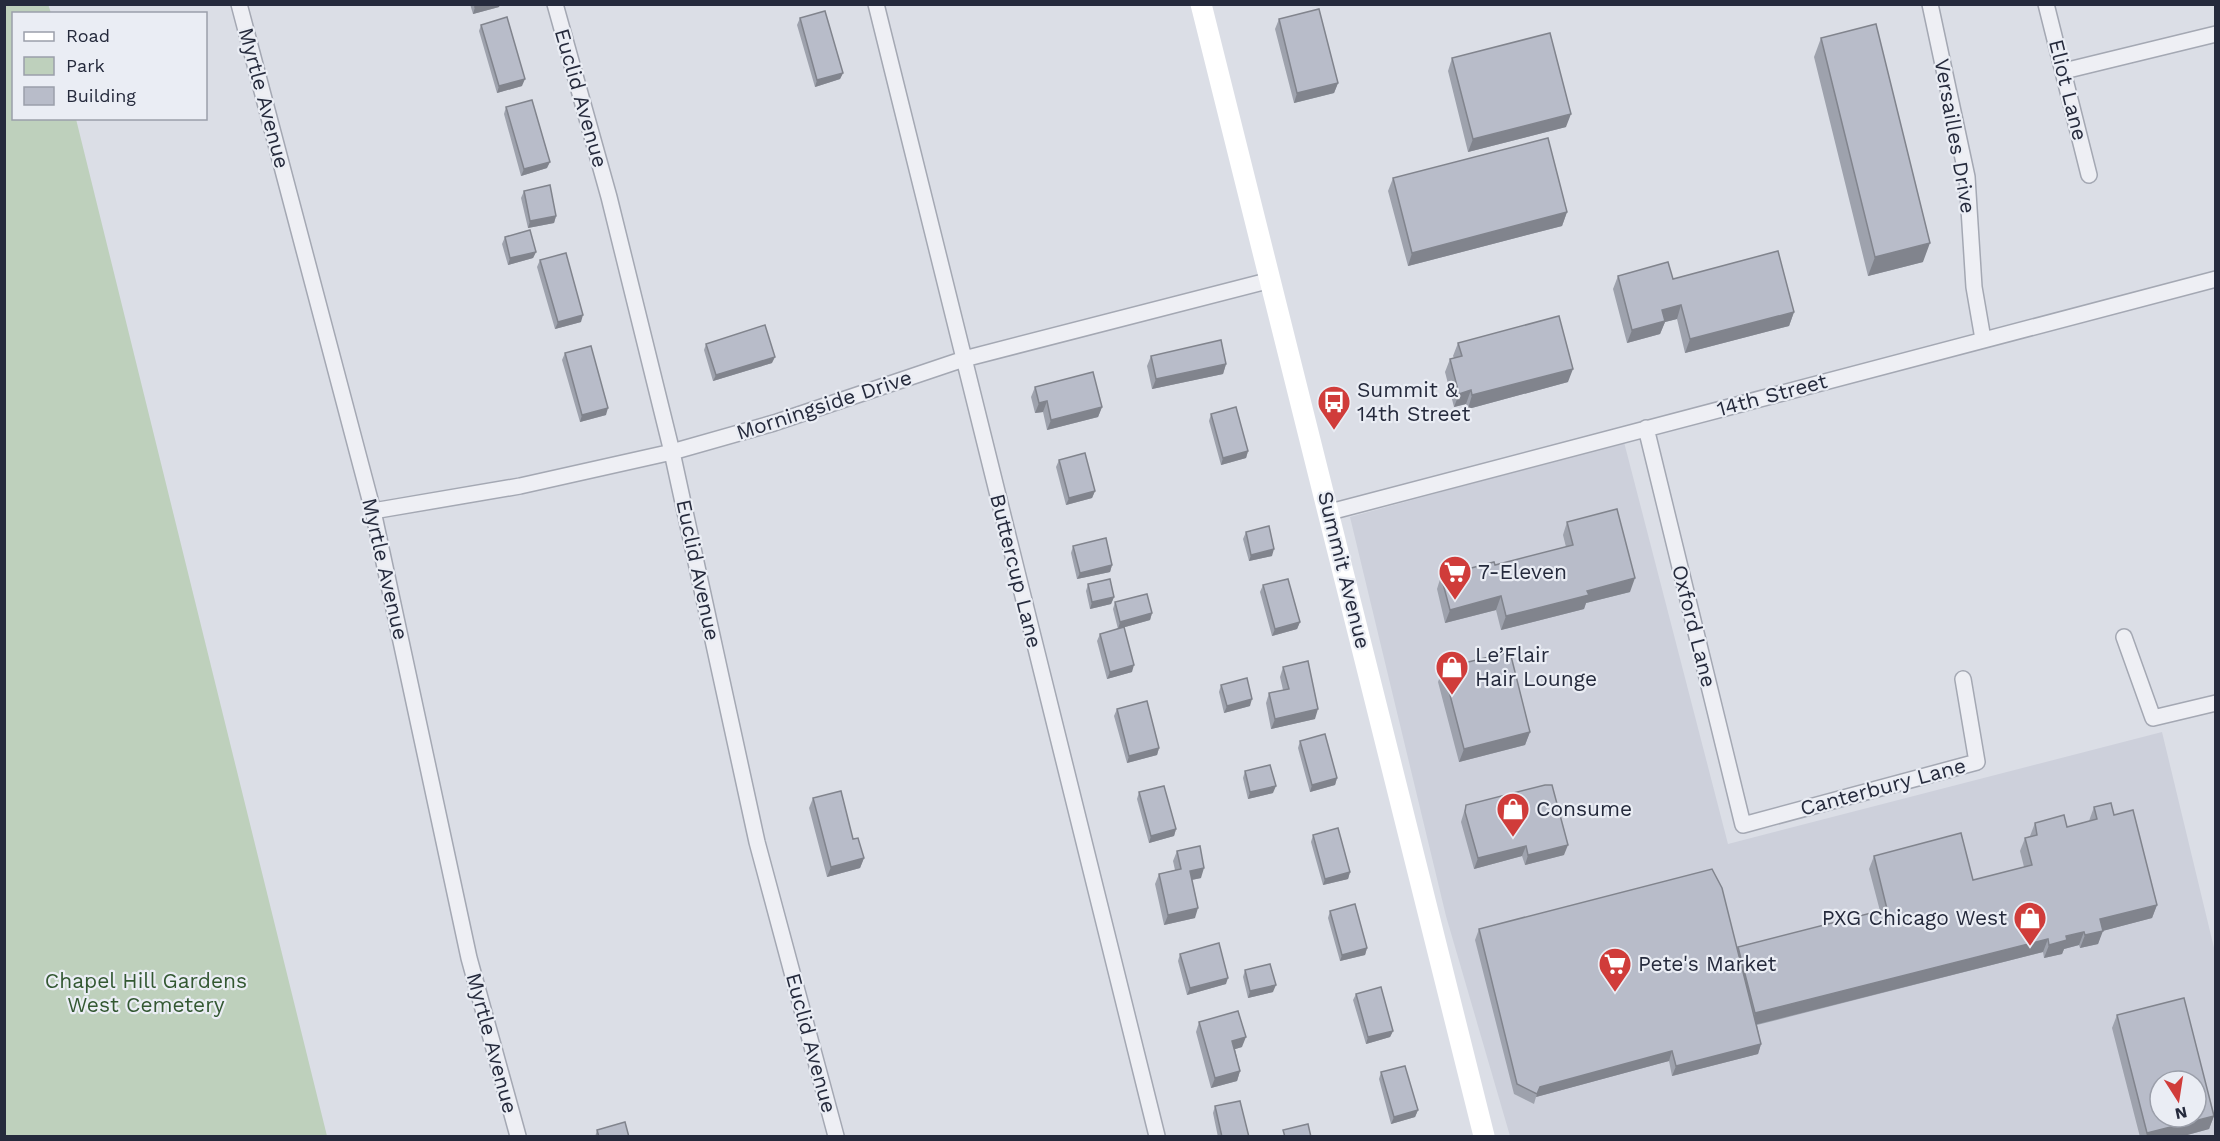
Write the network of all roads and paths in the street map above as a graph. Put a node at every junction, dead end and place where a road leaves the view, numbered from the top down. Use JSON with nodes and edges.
{"nodes":[{"id":1,"x":239,"y":4,"type":"edge"},
{"id":2,"x":555,"y":4,"type":"edge"},
{"id":3,"x":876,"y":4,"type":"edge"},
{"id":4,"x":1201,"y":4,"type":"edge"},
{"id":5,"x":1930,"y":4,"type":"edge"},
{"id":6,"x":2046,"y":4,"type":"edge"},
{"id":7,"x":2216,"y":34,"type":"edge"},
{"id":8,"x":2064,"y":71,"type":"junction"},
{"id":9,"x":2089,"y":175,"type":"dead end"},
{"id":10,"x":2216,"y":279,"type":"edge"},
{"id":11,"x":1271,"y":280,"type":"junction"},
{"id":12,"x":1983,"y":339,"type":"junction"},
{"id":13,"x":964,"y":359,"type":"junction"},
{"id":14,"x":1646,"y":428,"type":"junction"},
{"id":15,"x":672,"y":452,"type":"junction"},
{"id":16,"x":373,"y":511,"type":"junction"},
{"id":17,"x":1330,"y":512,"type":"junction"},
{"id":18,"x":2124,"y":637,"type":"dead end"},
{"id":19,"x":1963,"y":679,"type":"dead end"},
{"id":20,"x":2216,"y":703,"type":"edge"},
{"id":21,"x":1743,"y":825,"type":"joint"},
{"id":22,"x":518,"y":1137,"type":"edge"},
{"id":23,"x":836,"y":1137,"type":"edge"},
{"id":24,"x":1156,"y":1137,"type":"edge"},
{"id":25,"x":1484,"y":1137,"type":"edge"}],
"edges":[{"from":1,"to":16,"type":"street","name":"Myrtle Avenue"},
{"from":2,"to":15,"type":"street","name":"Euclid Avenue"},
{"from":3,"to":13,"type":"street","name":"Buttercup Lane"},
{"from":4,"to":11,"type":"main road","name":"Summit Avenue"},
{"from":5,"to":12,"type":"street","name":"Versailles Drive"},
{"from":6,"to":8,"type":"street","name":"Eliot Lane"},
{"from":7,"to":8,"type":"street"},
{"from":8,"to":9,"type":"street","name":"Eliot Lane"},
{"from":10,"to":12,"type":"street","name":"14th Street"},
{"from":11,"to":13,"type":"street","name":"Morningside Drive"},
{"from":11,"to":17,"type":"main road","name":"Summit Avenue"},
{"from":12,"to":14,"type":"street","name":"14th Street"},
{"from":13,"to":15,"type":"street","name":"Morningside Drive"},
{"from":13,"to":24,"type":"street","name":"Buttercup Lane"},
{"from":14,"to":17,"type":"street","name":"14th Street"},
{"from":14,"to":21,"type":"street","name":"Oxford Lane"},
{"from":15,"to":16,"type":"street","name":"Morningside Drive"},
{"from":15,"to":23,"type":"street","name":"Euclid Avenue"},
{"from":16,"to":22,"type":"street","name":"Myrtle Avenue"},
{"from":17,"to":25,"type":"main road","name":"Summit Avenue"},
{"from":18,"to":20,"type":"street"},
{"from":19,"to":21,"type":"street","name":"Canterbury Lane"}]}
